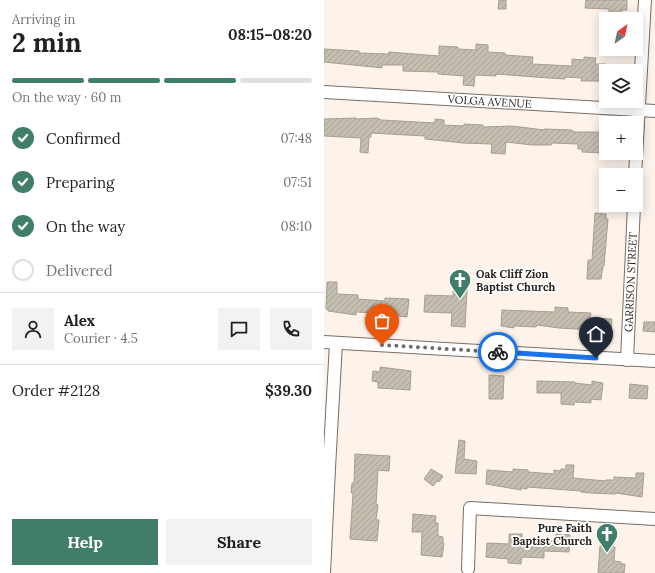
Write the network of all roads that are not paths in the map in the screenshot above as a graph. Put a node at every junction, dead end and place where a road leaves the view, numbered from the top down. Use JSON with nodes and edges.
{"nodes":[{"id":1,"x":644,"y":0,"type":"edge"},
{"id":2,"x":324,"y":92,"type":"edge"},
{"id":3,"x":638,"y":110,"type":"junction"},
{"id":4,"x":655,"y":111,"type":"edge"},
{"id":5,"x":636,"y":168,"type":"edge"},
{"id":6,"x":634,"y":212,"type":"edge"},
{"id":7,"x":324,"y":342,"type":"edge"},
{"id":8,"x":336,"y":342,"type":"junction"},
{"id":9,"x":627,"y":360,"type":"junction"},
{"id":10,"x":655,"y":361,"type":"edge"},
{"id":11,"x":655,"y":519,"type":"edge"},
{"id":12,"x":468,"y":569,"type":"dead end"},
{"id":13,"x":324,"y":573,"type":"edge"}],
"edges":[{"from":1,"to":3,"type":"street"},
{"from":2,"to":3,"type":"street","name":"VOLGA AVENUE"},
{"from":3,"to":4,"type":"street","name":"VOLGA AVENUE"},
{"from":3,"to":5,"type":"street"},
{"from":6,"to":9,"type":"street","name":"GARRISON STREET"},
{"from":7,"to":8,"type":"street"},
{"from":8,"to":9,"type":"street"},
{"from":8,"to":13,"type":"street"},
{"from":9,"to":10,"type":"street"},
{"from":11,"to":12,"type":"street"}]}
